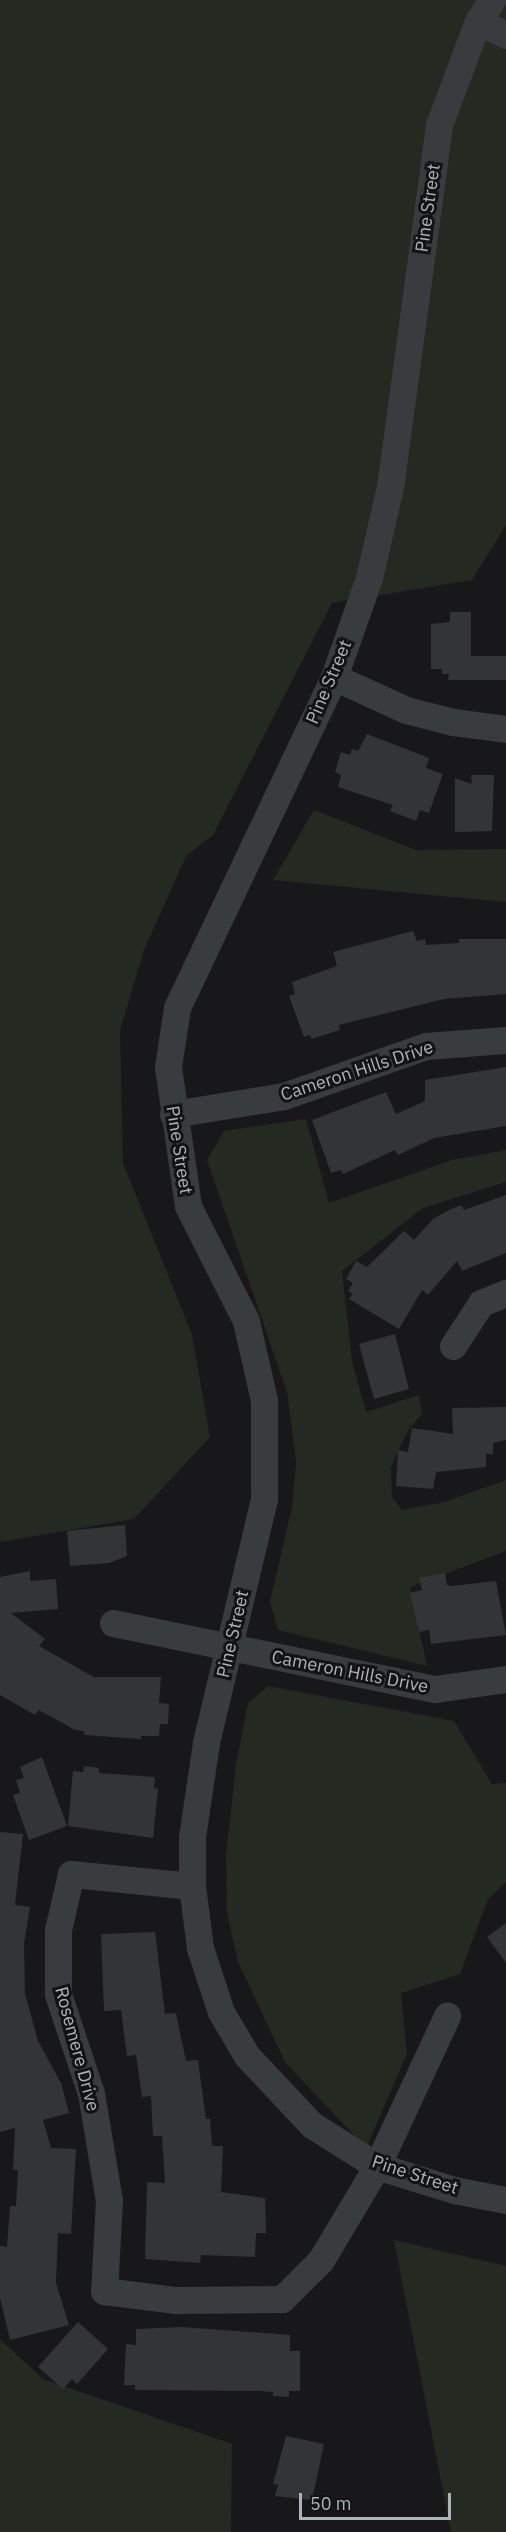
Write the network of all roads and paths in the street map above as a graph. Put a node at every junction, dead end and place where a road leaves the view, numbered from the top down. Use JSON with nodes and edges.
{"nodes":[{"id":1,"x":485,"y":10,"type":"edge"},
{"id":2,"x":506,"y":35,"type":"edge"},
{"id":3,"x":334,"y":677,"type":"junction"},
{"id":4,"x":506,"y":729,"type":"edge"},
{"id":5,"x":506,"y":1040,"type":"edge"},
{"id":6,"x":173,"y":1114,"type":"junction"},
{"id":7,"x":506,"y":1293,"type":"edge"},
{"id":8,"x":453,"y":1346,"type":"dead end"},
{"id":9,"x":113,"y":1623,"type":"dead end"},
{"id":10,"x":230,"y":1649,"type":"junction"},
{"id":11,"x":506,"y":1679,"type":"edge"},
{"id":12,"x":192,"y":1886,"type":"junction"},
{"id":13,"x":447,"y":2016,"type":"dead end"},
{"id":14,"x":377,"y":2166,"type":"junction"},
{"id":15,"x":506,"y":2200,"type":"edge"}],
"edges":[{"from":1,"to":2,"type":"street"},
{"from":1,"to":3,"type":"street","name":"Pine Street"},
{"from":3,"to":4,"type":"street"},
{"from":3,"to":6,"type":"street","name":"Pine Street"},
{"from":5,"to":6,"type":"street","name":"Cameron Hills Drive"},
{"from":6,"to":10,"type":"street","name":"Pine Street"},
{"from":7,"to":8,"type":"street"},
{"from":9,"to":10,"type":"street","name":"Cameron Hills Drive"},
{"from":10,"to":11,"type":"street","name":"Cameron Hills Drive"},
{"from":10,"to":12,"type":"street","name":"Pine Street"},
{"from":12,"to":14,"type":"street","name":"Pine Street"},
{"from":12,"to":14,"type":"street","name":"Rosemere Drive"},
{"from":13,"to":14,"type":"street"},
{"from":14,"to":15,"type":"street","name":"Pine Street"}]}
